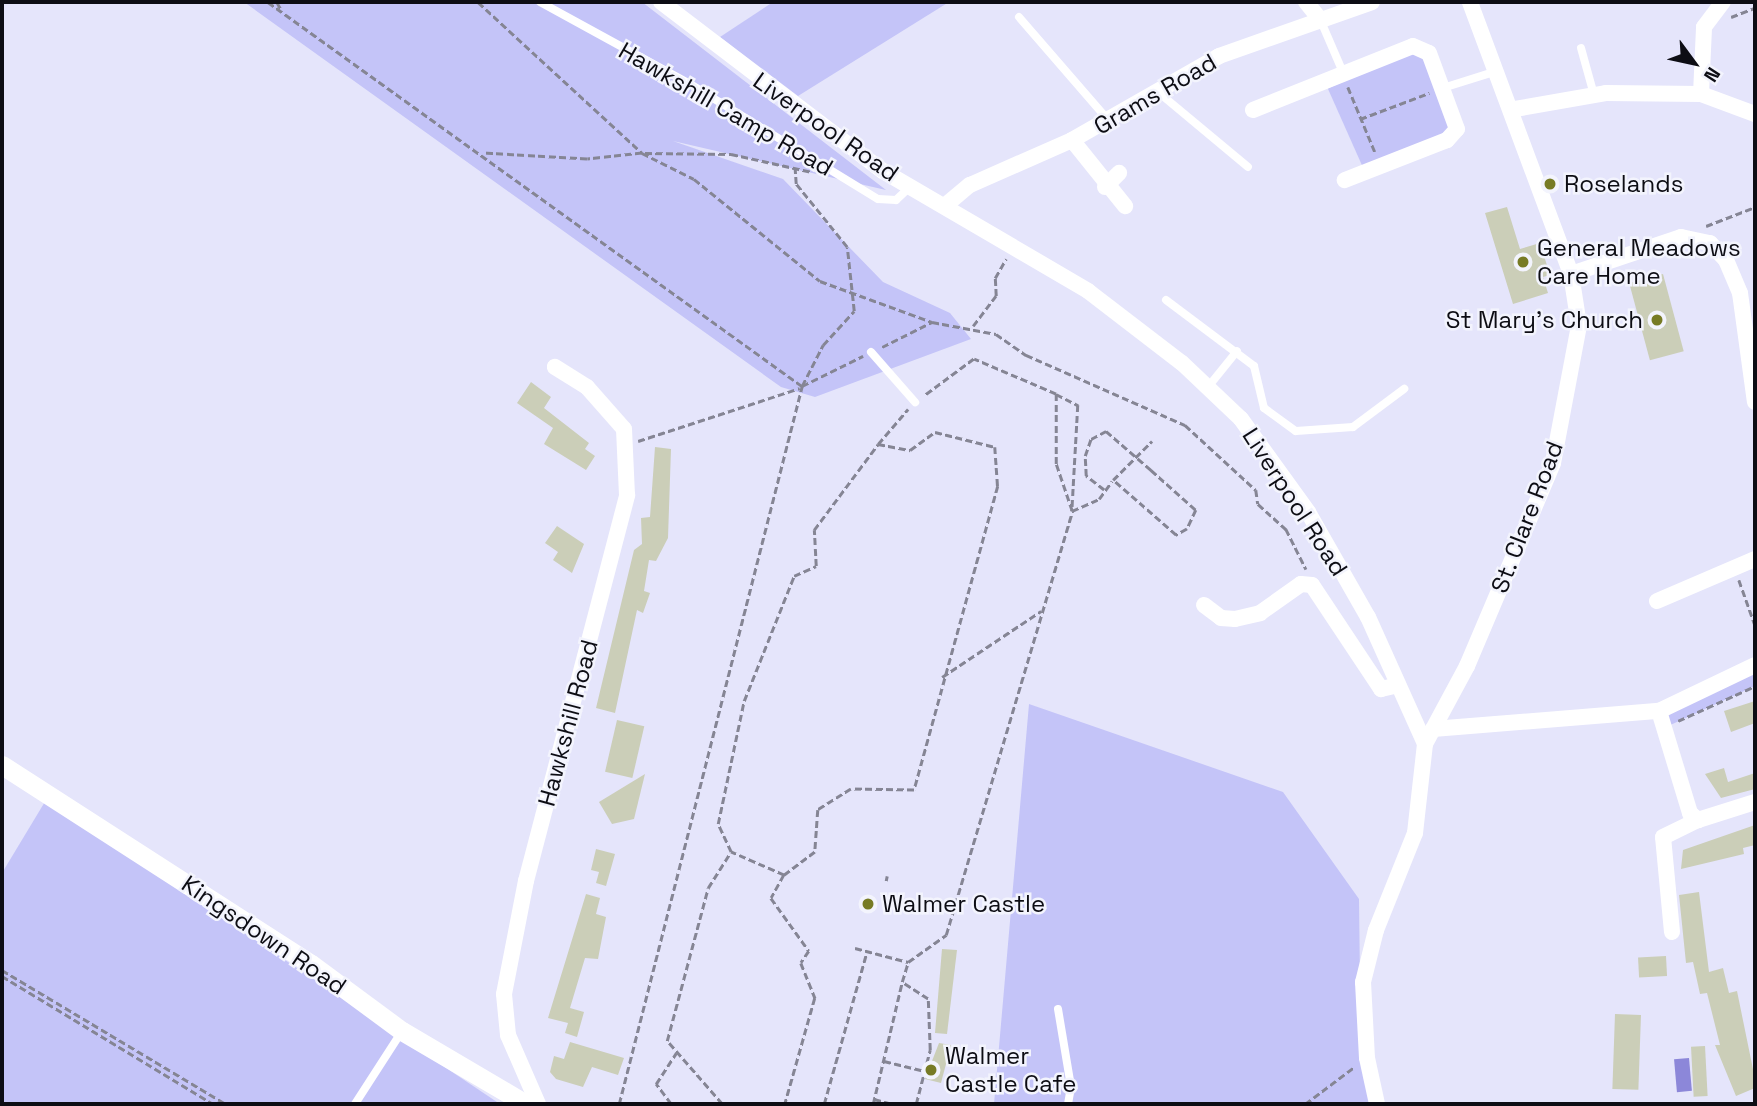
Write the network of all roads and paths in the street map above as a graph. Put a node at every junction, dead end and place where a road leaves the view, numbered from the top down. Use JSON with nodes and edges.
{"nodes":[{"id":1,"x":268,"y":2,"type":"edge"},
{"id":2,"x":277,"y":2,"type":"edge"},
{"id":3,"x":478,"y":2,"type":"edge"},
{"id":4,"x":540,"y":2,"type":"edge"},
{"id":5,"x":662,"y":2,"type":"edge"},
{"id":6,"x":1306,"y":2,"type":"edge"},
{"id":7,"x":1372,"y":2,"type":"edge"},
{"id":8,"x":1470,"y":2,"type":"edge"},
{"id":9,"x":1723,"y":2,"type":"edge"},
{"id":10,"x":282,"y":12,"type":"junction"},
{"id":11,"x":1019,"y":17,"type":"dead end"},
{"id":12,"x":1320,"y":19,"type":"junction"},
{"id":13,"x":1581,"y":48,"type":"dead end"},
{"id":14,"x":1342,"y":70,"type":"junction"},
{"id":15,"x":1497,"y":71,"type":"junction"},
{"id":16,"x":1446,"y":87,"type":"junction"},
{"id":17,"x":1158,"y":92,"type":"junction"},
{"id":18,"x":1701,"y":94,"type":"junction"},
{"id":19,"x":1594,"y":95,"type":"junction"},
{"id":20,"x":1515,"y":109,"type":"junction"},
{"id":21,"x":1253,"y":110,"type":"dead end"},
{"id":22,"x":1755,"y":114,"type":"edge"},
{"id":23,"x":1360,"y":119,"type":"junction"},
{"id":24,"x":1109,"y":121,"type":"junction"},
{"id":25,"x":1072,"y":140,"type":"junction"},
{"id":26,"x":480,"y":152,"type":"junction"},
{"id":27,"x":642,"y":153,"type":"junction"},
{"id":28,"x":1380,"y":164,"type":"junction"},
{"id":29,"x":1248,"y":167,"type":"dead end"},
{"id":30,"x":1119,"y":173,"type":"dead end"},
{"id":31,"x":1345,"y":180,"type":"dead end"},
{"id":32,"x":911,"y":186,"type":"junction"},
{"id":33,"x":1105,"y":187,"type":"junction"},
{"id":34,"x":947,"y":205,"type":"junction"},
{"id":35,"x":1125,"y":206,"type":"dead end"},
{"id":36,"x":1755,"y":207,"type":"edge"},
{"id":37,"x":1681,"y":237,"type":"junction"},
{"id":38,"x":1014,"y":245,"type":"junction"},
{"id":39,"x":1571,"y":274,"type":"junction"},
{"id":40,"x":1747,"y":291,"type":"edge"},
{"id":41,"x":855,"y":296,"type":"junction"},
{"id":42,"x":1166,"y":300,"type":"dead end"},
{"id":43,"x":932,"y":322,"type":"junction"},
{"id":44,"x":973,"y":326,"type":"junction"},
{"id":45,"x":1237,"y":351,"type":"junction"},
{"id":46,"x":871,"y":352,"type":"junction"},
{"id":47,"x":555,"y":367,"type":"dead end"},
{"id":48,"x":802,"y":386,"type":"junction"},
{"id":49,"x":1208,"y":387,"type":"junction"},
{"id":50,"x":1404,"y":388,"type":"dead end"},
{"id":51,"x":1056,"y":394,"type":"junction"},
{"id":52,"x":915,"y":402,"type":"junction"},
{"id":53,"x":1755,"y":402,"type":"edge"},
{"id":54,"x":1152,"y":442,"type":"dead end"},
{"id":55,"x":628,"y":444,"type":"junction"},
{"id":56,"x":878,"y":444,"type":"junction"},
{"id":57,"x":1136,"y":457,"type":"junction"},
{"id":58,"x":1114,"y":480,"type":"junction"},
{"id":59,"x":1104,"y":490,"type":"junction"},
{"id":60,"x":1072,"y":511,"type":"junction"},
{"id":61,"x":1755,"y":559,"type":"edge"},
{"id":62,"x":1734,"y":568,"type":"junction"},
{"id":63,"x":1312,"y":585,"type":"junction"},
{"id":64,"x":1658,"y":602,"type":"dead end"},
{"id":65,"x":1204,"y":605,"type":"dead end"},
{"id":66,"x":1043,"y":610,"type":"junction"},
{"id":67,"x":1755,"y":625,"type":"edge"},
{"id":68,"x":1755,"y":664,"type":"edge"},
{"id":69,"x":942,"y":677,"type":"junction"},
{"id":70,"x":1398,"y":685,"type":"junction"},
{"id":71,"x":1755,"y":687,"type":"edge"},
{"id":72,"x":1662,"y":719,"type":"junction"},
{"id":73,"x":1433,"y":729,"type":"junction"},
{"id":74,"x":1425,"y":744,"type":"junction"},
{"id":75,"x":2,"y":765,"type":"edge"},
{"id":76,"x":1755,"y":802,"type":"edge"},
{"id":77,"x":1698,"y":820,"type":"junction"},
{"id":78,"x":731,"y":852,"type":"junction"},
{"id":79,"x":784,"y":875,"type":"junction"},
{"id":80,"x":887,"y":876,"type":"dead end"},
{"id":81,"x":886,"y":881,"type":"dead end"},
{"id":82,"x":1672,"y":932,"type":"dead end"},
{"id":83,"x":855,"y":948,"type":"dead end"},
{"id":84,"x":867,"y":951,"type":"junction"},
{"id":85,"x":908,"y":962,"type":"junction"},
{"id":86,"x":2,"y":970,"type":"edge"},
{"id":87,"x":2,"y":976,"type":"edge"},
{"id":88,"x":902,"y":982,"type":"junction"},
{"id":89,"x":1058,"y":1009,"type":"dead end"},
{"id":90,"x":402,"y":1031,"type":"junction"},
{"id":91,"x":676,"y":1053,"type":"junction"},
{"id":92,"x":1367,"y":1058,"type":"junction"},
{"id":93,"x":883,"y":1061,"type":"junction"},
{"id":94,"x":925,"y":1071,"type":"junction"},
{"id":95,"x":874,"y":1099,"type":"junction"},
{"id":96,"x":213,"y":1104,"type":"edge"},
{"id":97,"x":226,"y":1104,"type":"edge"},
{"id":98,"x":355,"y":1104,"type":"edge"},
{"id":99,"x":526,"y":1104,"type":"edge"},
{"id":100,"x":538,"y":1104,"type":"edge"},
{"id":101,"x":619,"y":1104,"type":"edge"},
{"id":102,"x":672,"y":1104,"type":"edge"},
{"id":103,"x":722,"y":1104,"type":"edge"},
{"id":104,"x":785,"y":1104,"type":"edge"},
{"id":105,"x":824,"y":1104,"type":"edge"},
{"id":106,"x":873,"y":1104,"type":"edge"},
{"id":107,"x":893,"y":1104,"type":"edge"},
{"id":108,"x":916,"y":1104,"type":"edge"},
{"id":109,"x":1068,"y":1104,"type":"edge"},
{"id":110,"x":1306,"y":1104,"type":"edge"},
{"id":111,"x":1377,"y":1104,"type":"edge"}],
"edges":[{"from":1,"to":10,"type":"path"},
{"from":2,"to":10,"type":"path"},
{"from":3,"to":27,"type":"path"},
{"from":4,"to":32,"type":"lane","name":"Hawkshill Camp Road"},
{"from":5,"to":32,"type":"street","name":"Liverpool Road"},
{"from":6,"to":12,"type":"street"},
{"from":7,"to":12,"type":"street","name":"Grams Road"},
{"from":8,"to":15,"type":"street","name":"St. Clare Road"},
{"from":9,"to":18,"type":"street"},
{"from":10,"to":26,"type":"path"},
{"from":11,"to":24,"type":"lane"},
{"from":12,"to":14,"type":"lane"},
{"from":12,"to":17,"type":"street","name":"Grams Road"},
{"from":13,"to":19,"type":"lane"},
{"from":14,"to":16,"type":"street"},
{"from":14,"to":21,"type":"street"},
{"from":14,"to":23,"type":"path"},
{"from":15,"to":16,"type":"lane"},
{"from":15,"to":20,"type":"street","name":"St. Clare Road"},
{"from":16,"to":23,"type":"path"},
{"from":16,"to":28,"type":"street"},
{"from":17,"to":24,"type":"street","name":"Grams Road"},
{"from":17,"to":29,"type":"lane"},
{"from":18,"to":19,"type":"street"},
{"from":18,"to":22,"type":"street"},
{"from":19,"to":20,"type":"street"},
{"from":20,"to":39,"type":"street","name":"St. Clare Road"},
{"from":23,"to":28,"type":"path"},
{"from":24,"to":25,"type":"street","name":"Grams Road"},
{"from":25,"to":33,"type":"street"},
{"from":25,"to":34,"type":"street","name":"Grams Road"},
{"from":26,"to":27,"type":"path"},
{"from":26,"to":48,"type":"path"},
{"from":27,"to":41,"type":"path"},
{"from":27,"to":41,"type":"path"},
{"from":28,"to":31,"type":"street"},
{"from":30,"to":33,"type":"street"},
{"from":32,"to":34,"type":"street","name":"Liverpool Road"},
{"from":33,"to":35,"type":"street"},
{"from":34,"to":38,"type":"street","name":"Liverpool Road"},
{"from":36,"to":37,"type":"path"},
{"from":37,"to":39,"type":"street"},
{"from":37,"to":40,"type":"street"},
{"from":38,"to":44,"type":"path"},
{"from":38,"to":49,"type":"street","name":"Liverpool Road"},
{"from":39,"to":73,"type":"street","name":"St. Clare Road"},
{"from":40,"to":53,"type":"street"},
{"from":41,"to":43,"type":"path"},
{"from":41,"to":48,"type":"path"},
{"from":42,"to":45,"type":"lane"},
{"from":43,"to":44,"type":"path"},
{"from":43,"to":46,"type":"path"},
{"from":44,"to":63,"type":"path"},
{"from":45,"to":49,"type":"lane"},
{"from":45,"to":50,"type":"lane"},
{"from":46,"to":48,"type":"path"},
{"from":46,"to":52,"type":"lane"},
{"from":47,"to":55,"type":"street","name":"Hawkshill Road"},
{"from":48,"to":55,"type":"path"},
{"from":48,"to":101,"type":"path"},
{"from":49,"to":70,"type":"street","name":"Liverpool Road"},
{"from":51,"to":52,"type":"path"},
{"from":51,"to":60,"type":"path"},
{"from":51,"to":60,"type":"path"},
{"from":52,"to":56,"type":"path"},
{"from":54,"to":57,"type":"path"},
{"from":55,"to":100,"type":"street","name":"Hawkshill Road"},
{"from":56,"to":69,"type":"path"},
{"from":56,"to":78,"type":"path"},
{"from":57,"to":58,"type":"path"},
{"from":57,"to":58,"type":"path"},
{"from":57,"to":59,"type":"path"},
{"from":58,"to":59,"type":"path"},
{"from":59,"to":60,"type":"path"},
{"from":60,"to":66,"type":"path"},
{"from":61,"to":62,"type":"street"},
{"from":62,"to":64,"type":"street"},
{"from":62,"to":67,"type":"path"},
{"from":63,"to":65,"type":"street"},
{"from":63,"to":70,"type":"street"},
{"from":66,"to":69,"type":"path"},
{"from":66,"to":85,"type":"path"},
{"from":68,"to":72,"type":"street"},
{"from":69,"to":79,"type":"path"},
{"from":70,"to":74,"type":"street","name":"Liverpool Road"},
{"from":71,"to":72,"type":"path"},
{"from":72,"to":73,"type":"street"},
{"from":72,"to":77,"type":"street"},
{"from":73,"to":74,"type":"street","name":"St. Clare Road"},
{"from":74,"to":92,"type":"street"},
{"from":75,"to":90,"type":"street","name":"Kingsdown Road"},
{"from":76,"to":77,"type":"street"},
{"from":77,"to":82,"type":"street"},
{"from":78,"to":79,"type":"path"},
{"from":78,"to":91,"type":"path"},
{"from":79,"to":104,"type":"path"},
{"from":80,"to":81,"type":"path"},
{"from":83,"to":84,"type":"path"},
{"from":84,"to":85,"type":"path"},
{"from":84,"to":105,"type":"path"},
{"from":85,"to":88,"type":"path"},
{"from":86,"to":97,"type":"path"},
{"from":87,"to":96,"type":"path"},
{"from":88,"to":93,"type":"path"},
{"from":88,"to":94,"type":"path"},
{"from":89,"to":109,"type":"lane"},
{"from":90,"to":98,"type":"lane"},
{"from":90,"to":99,"type":"street","name":"Kingsdown Road"},
{"from":91,"to":102,"type":"path"},
{"from":91,"to":103,"type":"path"},
{"from":92,"to":110,"type":"path"},
{"from":92,"to":111,"type":"street"},
{"from":93,"to":94,"type":"path"},
{"from":93,"to":95,"type":"path"},
{"from":94,"to":108,"type":"path"},
{"from":95,"to":106,"type":"path"},
{"from":95,"to":107,"type":"path"}]}
